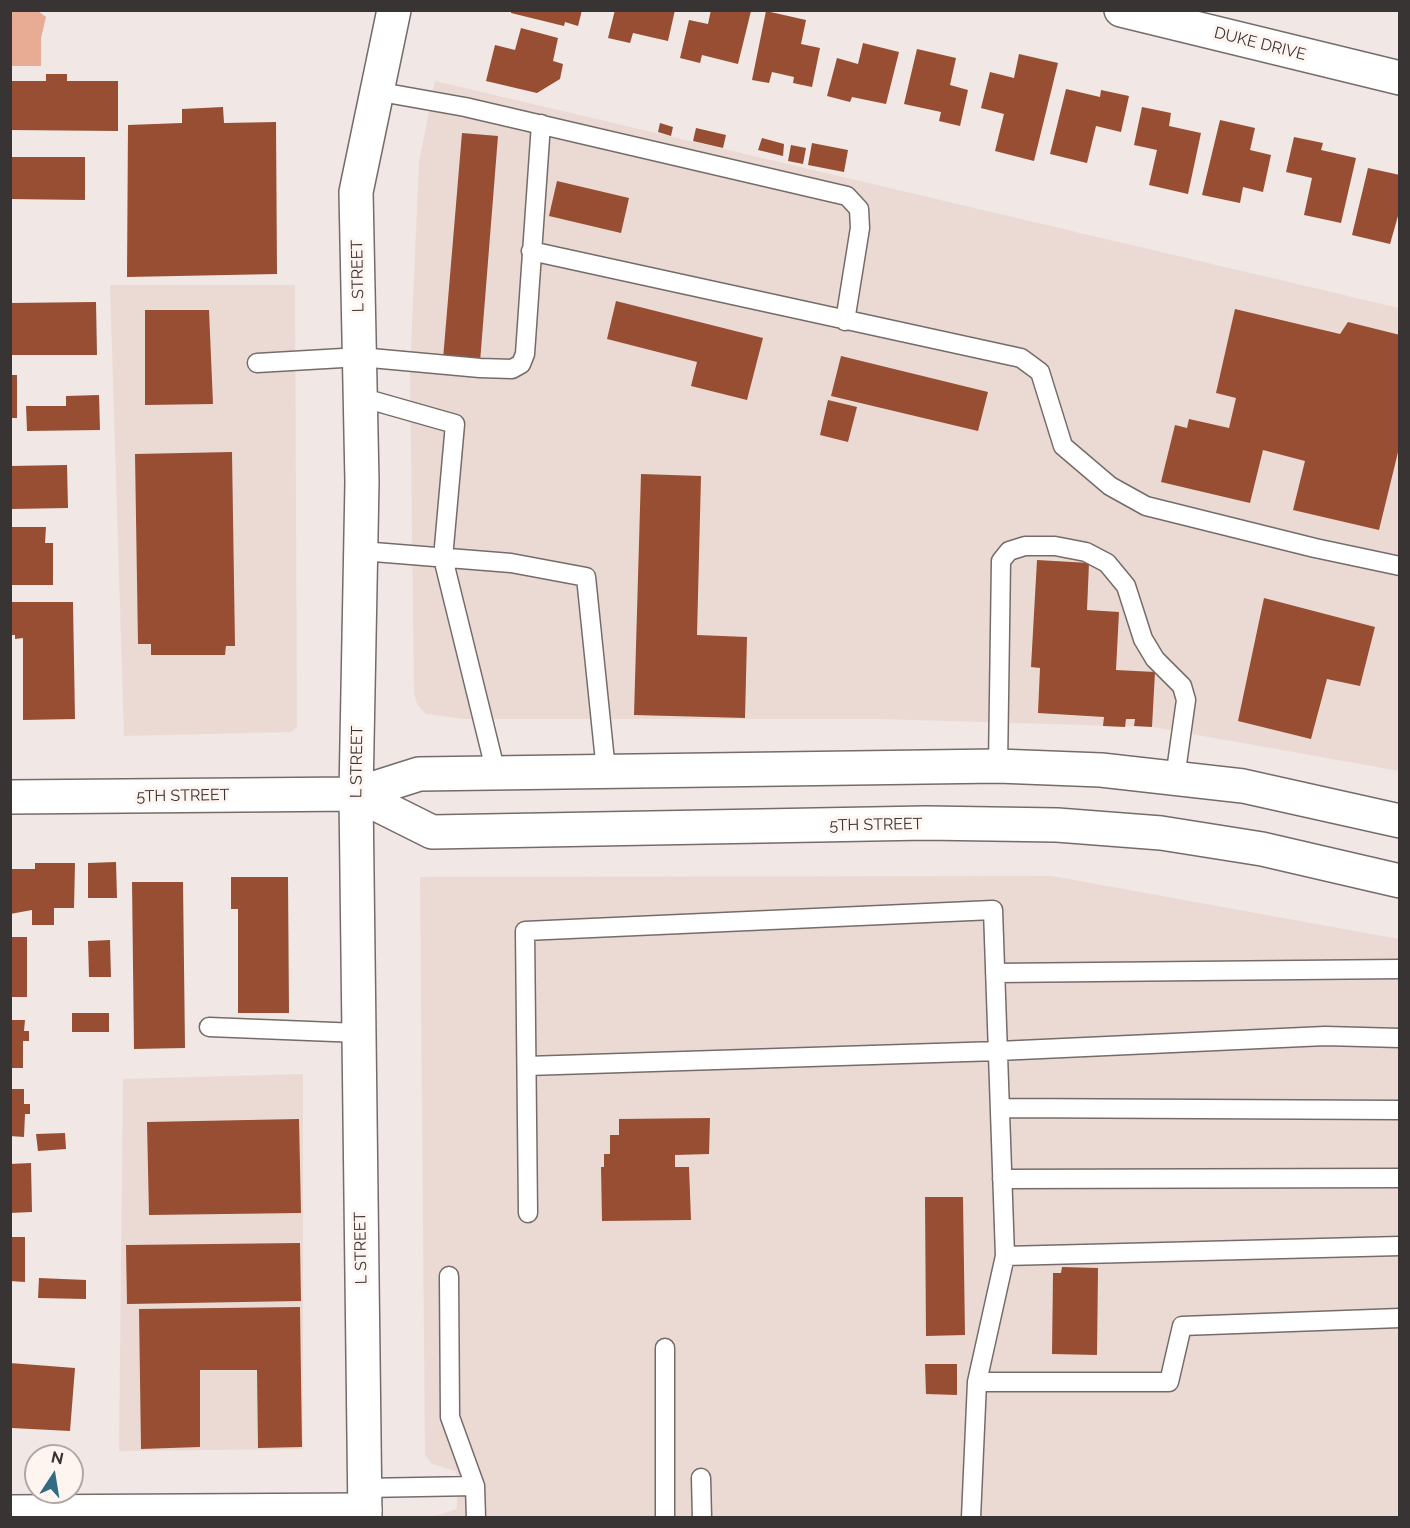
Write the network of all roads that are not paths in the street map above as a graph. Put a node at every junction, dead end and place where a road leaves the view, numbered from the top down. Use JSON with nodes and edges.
{"nodes":[{"id":1,"x":394,"y":10,"type":"edge"},
{"id":2,"x":1121,"y":10,"type":"edge"},
{"id":3,"x":1400,"y":78,"type":"edge"},
{"id":4,"x":375,"y":91,"type":"junction"},
{"id":5,"x":541,"y":124,"type":"junction"},
{"id":6,"x":531,"y":251,"type":"junction"},
{"id":7,"x":845,"y":321,"type":"junction"},
{"id":8,"x":360,"y":357,"type":"junction"},
{"id":9,"x":257,"y":363,"type":"dead end"},
{"id":10,"x":360,"y":397,"type":"junction"},
{"id":11,"x":361,"y":551,"type":"junction"},
{"id":12,"x":443,"y":558,"type":"junction"},
{"id":13,"x":1400,"y":566,"type":"edge"},
{"id":14,"x":998,"y":766,"type":"junction"},
{"id":15,"x":606,"y":771,"type":"junction"},
{"id":16,"x":496,"y":773,"type":"junction"},
{"id":17,"x":1175,"y":778,"type":"junction"},
{"id":18,"x":356,"y":794,"type":"junction"},
{"id":19,"x":10,"y":797,"type":"edge"},
{"id":20,"x":1400,"y":821,"type":"edge"},
{"id":21,"x":1400,"y":881,"type":"edge"},
{"id":22,"x":1400,"y":969,"type":"edge"},
{"id":23,"x":995,"y":973,"type":"junction"},
{"id":24,"x":208,"y":1027,"type":"dead end"},
{"id":25,"x":359,"y":1033,"type":"junction"},
{"id":26,"x":1400,"y":1038,"type":"edge"},
{"id":27,"x":998,"y":1051,"type":"junction"},
{"id":28,"x":527,"y":1066,"type":"junction"},
{"id":29,"x":1000,"y":1108,"type":"junction"},
{"id":30,"x":1400,"y":1110,"type":"edge"},
{"id":31,"x":1400,"y":1178,"type":"edge"},
{"id":32,"x":1002,"y":1179,"type":"junction"},
{"id":33,"x":528,"y":1213,"type":"dead end"},
{"id":34,"x":1400,"y":1246,"type":"edge"},
{"id":35,"x":1005,"y":1256,"type":"junction"},
{"id":36,"x":449,"y":1276,"type":"dead end"},
{"id":37,"x":1400,"y":1318,"type":"edge"},
{"id":38,"x":665,"y":1348,"type":"dead end"},
{"id":39,"x":977,"y":1382,"type":"junction"},
{"id":40,"x":701,"y":1478,"type":"dead end"},
{"id":41,"x":475,"y":1486,"type":"junction"},
{"id":42,"x":365,"y":1505,"type":"edge"},
{"id":43,"x":10,"y":1512,"type":"edge"},
{"id":44,"x":476,"y":1518,"type":"edge"},
{"id":45,"x":665,"y":1518,"type":"edge"},
{"id":46,"x":702,"y":1518,"type":"edge"},
{"id":47,"x":970,"y":1518,"type":"edge"}],
"edges":[{"from":1,"to":4,"type":"main road","name":"L STREET"},
{"from":2,"to":3,"type":"main road","name":"DUKE DRIVE"},
{"from":4,"to":5,"type":"lane"},
{"from":4,"to":8,"type":"main road","name":"L STREET"},
{"from":5,"to":6,"type":"lane"},
{"from":5,"to":7,"type":"lane"},
{"from":6,"to":7,"type":"lane"},
{"from":6,"to":8,"type":"lane"},
{"from":7,"to":13,"type":"lane"},
{"from":8,"to":9,"type":"lane"},
{"from":8,"to":10,"type":"main road","name":"L STREET"},
{"from":10,"to":11,"type":"main road","name":"L STREET"},
{"from":10,"to":12,"type":"lane"},
{"from":11,"to":12,"type":"lane"},
{"from":11,"to":18,"type":"main road","name":"L STREET"},
{"from":12,"to":15,"type":"lane"},
{"from":12,"to":16,"type":"lane"},
{"from":14,"to":15,"type":"main road","name":"5TH STREET"},
{"from":14,"to":17,"type":"main road","name":"5TH STREET"},
{"from":14,"to":17,"type":"lane"},
{"from":15,"to":16,"type":"main road","name":"5TH STREET"},
{"from":16,"to":18,"type":"main road","name":"5TH STREET"},
{"from":17,"to":20,"type":"main road","name":"5TH STREET"},
{"from":18,"to":19,"type":"main road","name":"5TH STREET"},
{"from":18,"to":21,"type":"main road","name":"5TH STREET"},
{"from":18,"to":25,"type":"main road","name":"L STREET"},
{"from":22,"to":23,"type":"lane"},
{"from":23,"to":27,"type":"lane"},
{"from":23,"to":28,"type":"lane"},
{"from":24,"to":25,"type":"lane"},
{"from":25,"to":42,"type":"main road","name":"L STREET"},
{"from":26,"to":27,"type":"lane"},
{"from":27,"to":28,"type":"lane"},
{"from":27,"to":29,"type":"lane"},
{"from":28,"to":33,"type":"lane"},
{"from":29,"to":30,"type":"lane"},
{"from":29,"to":32,"type":"lane"},
{"from":31,"to":32,"type":"lane"},
{"from":32,"to":35,"type":"lane"},
{"from":34,"to":35,"type":"lane"},
{"from":35,"to":39,"type":"lane"},
{"from":36,"to":41,"type":"lane"},
{"from":37,"to":39,"type":"lane"},
{"from":38,"to":45,"type":"lane"},
{"from":39,"to":47,"type":"lane"},
{"from":40,"to":46,"type":"lane"},
{"from":41,"to":42,"type":"lane"},
{"from":41,"to":44,"type":"lane"},
{"from":42,"to":43,"type":"main road"}]}
